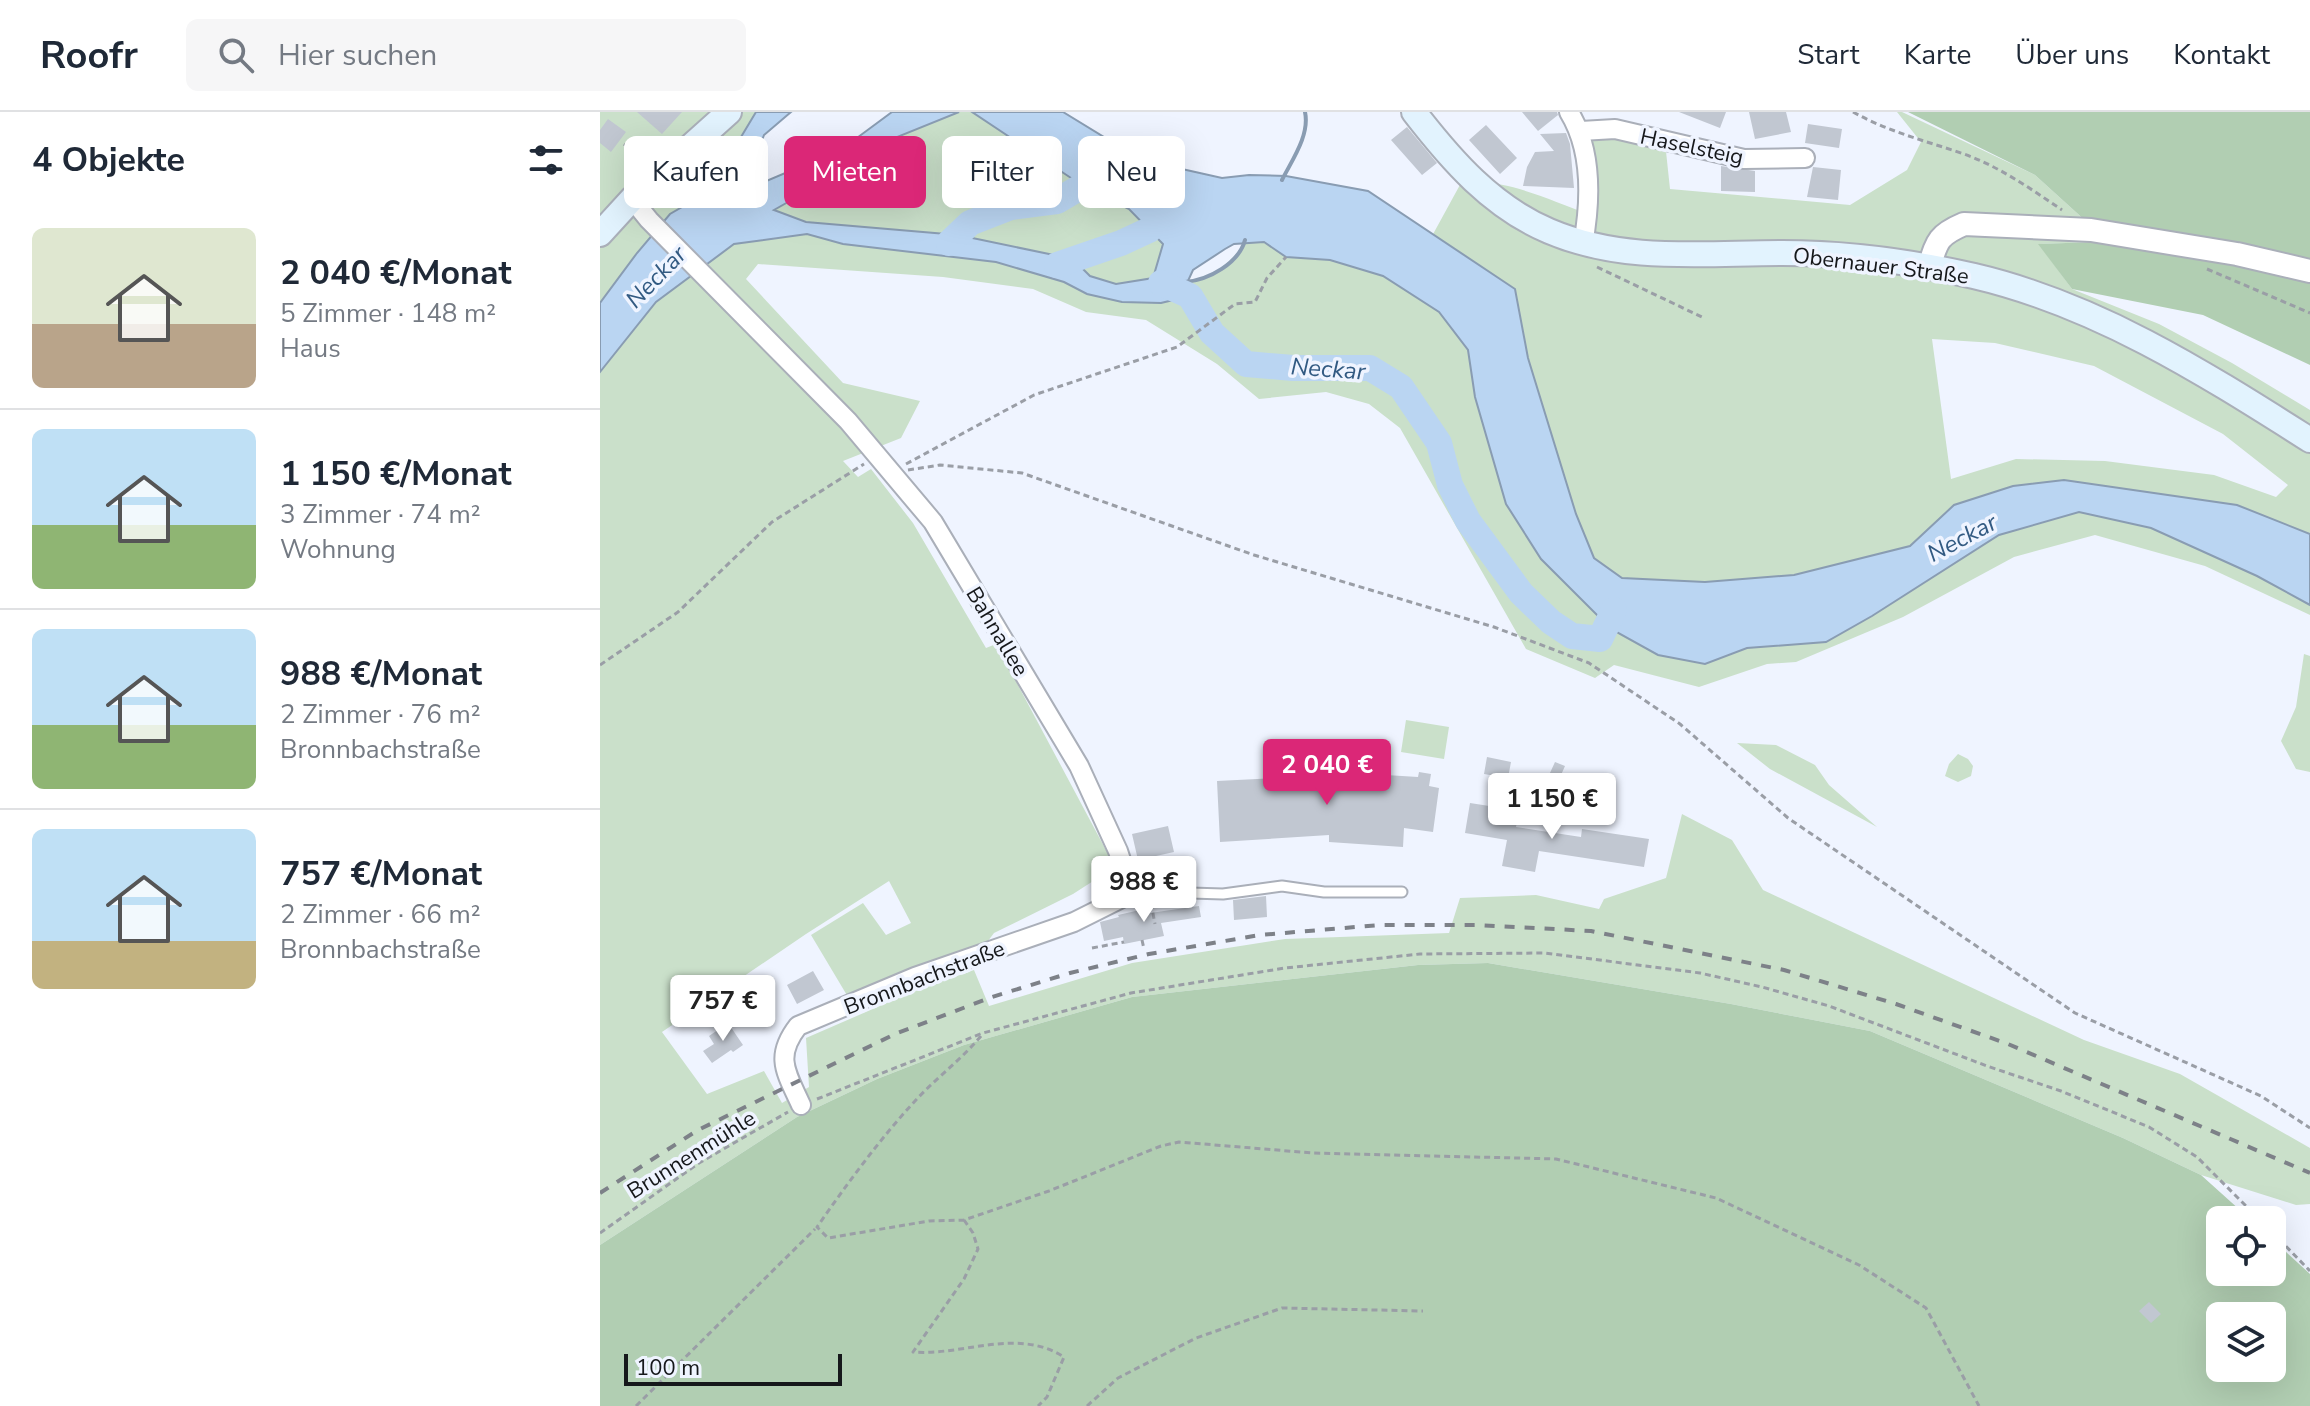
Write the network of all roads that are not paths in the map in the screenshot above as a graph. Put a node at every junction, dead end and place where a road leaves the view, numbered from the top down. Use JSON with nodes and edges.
{"nodes":[{"id":1,"x":729,"y":112,"type":"edge"},
{"id":2,"x":1414,"y":112,"type":"edge"},
{"id":3,"x":1569,"y":112,"type":"edge"},
{"id":4,"x":1581,"y":131,"type":"junction"},
{"id":5,"x":702,"y":136,"type":"edge"},
{"id":6,"x":1805,"y":158,"type":"dead end"},
{"id":7,"x":624,"y":208,"type":"edge"},
{"id":8,"x":639,"y":208,"type":"edge"},
{"id":9,"x":600,"y":234,"type":"edge"},
{"id":10,"x":1583,"y":244,"type":"junction"},
{"id":11,"x":1929,"y":267,"type":"junction"},
{"id":12,"x":2310,"y":271,"type":"edge"},
{"id":13,"x":2310,"y":440,"type":"edge"},
{"id":14,"x":1126,"y":891,"type":"junction"},
{"id":15,"x":1402,"y":892,"type":"dead end"},
{"id":16,"x":801,"y":1105,"type":"road end"}],
"edges":[{"from":1,"to":5,"type":"main road"},
{"from":2,"to":10,"type":"main road","name":"Obernauer Straße"},
{"from":3,"to":4,"type":"street"},
{"from":4,"to":6,"type":"street","name":"Haselsteig"},
{"from":4,"to":10,"type":"street"},
{"from":7,"to":9,"type":"main road"},
{"from":8,"to":14,"type":"street","name":"Bahnallee"},
{"from":10,"to":11,"type":"main road","name":"Obernauer Straße"},
{"from":11,"to":12,"type":"street"},
{"from":11,"to":13,"type":"main road","name":"Obernauer Straße"},
{"from":14,"to":15,"type":"lane"},
{"from":14,"to":16,"type":"street","name":"Bronnbachstraße"}]}
